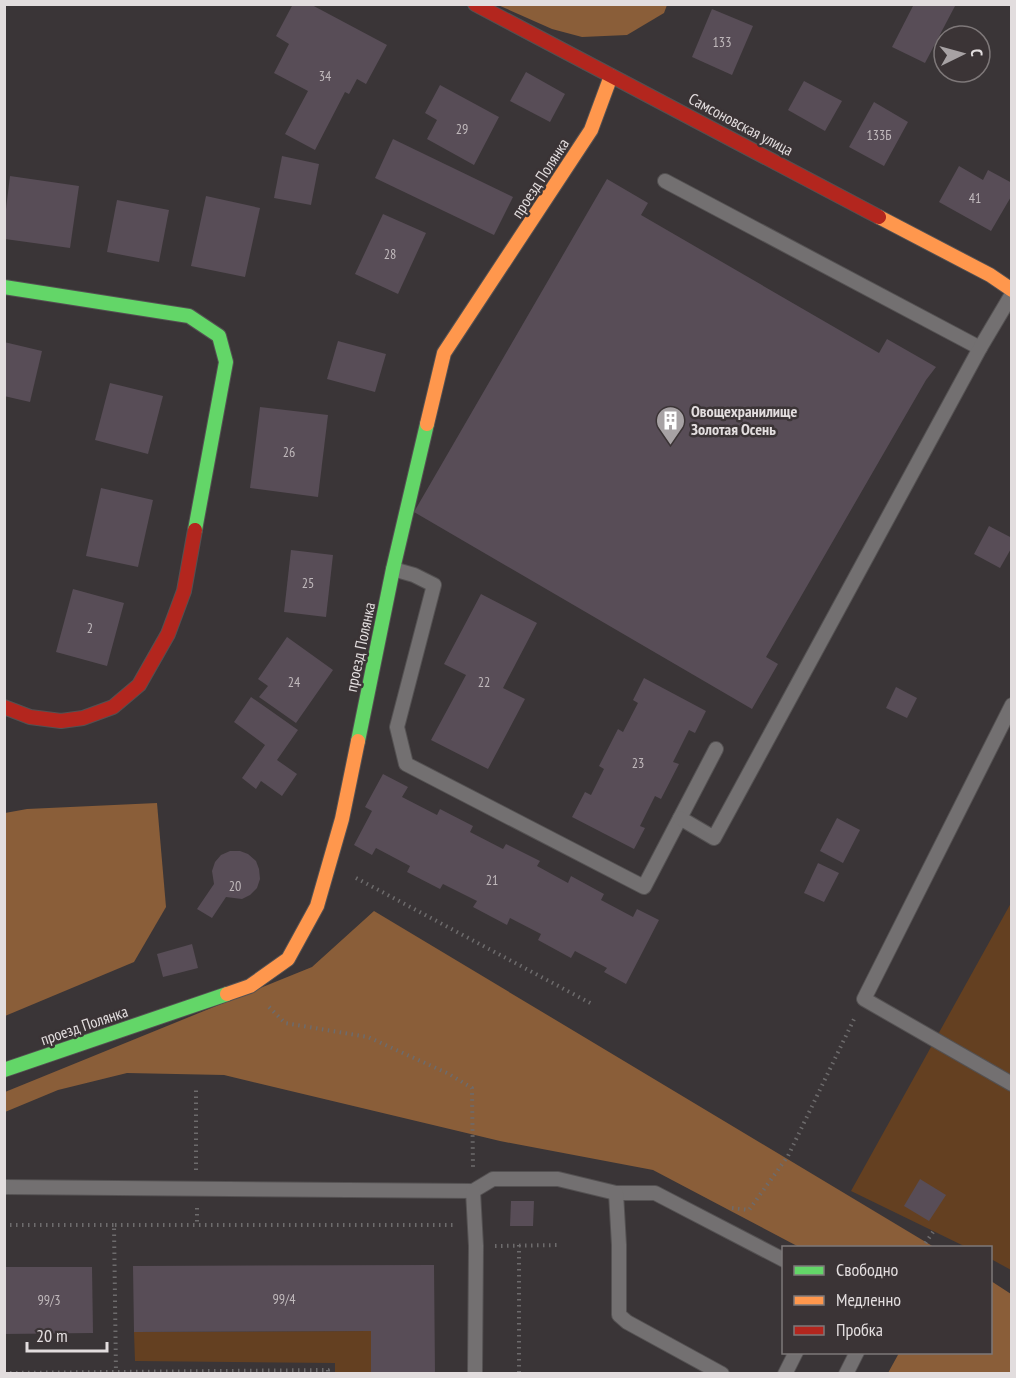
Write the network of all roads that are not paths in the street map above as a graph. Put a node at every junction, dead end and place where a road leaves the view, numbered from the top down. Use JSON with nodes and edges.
{"nodes":[{"id":1,"x":475,"y":4,"type":"edge"},
{"id":2,"x":610,"y":76,"type":"junction"},
{"id":3,"x":665,"y":181,"type":"dead end"},
{"id":4,"x":4,"y":287,"type":"edge"},
{"id":5,"x":1011,"y":292,"type":"edge"},
{"id":6,"x":980,"y":348,"type":"junction"},
{"id":7,"x":393,"y":569,"type":"junction"},
{"id":8,"x":1011,"y":705,"type":"edge"},
{"id":9,"x":4,"y":707,"type":"edge"},
{"id":10,"x":716,"y":749,"type":"dead end"},
{"id":11,"x":680,"y":818,"type":"junction"},
{"id":12,"x":4,"y":1070,"type":"edge"},
{"id":13,"x":1011,"y":1084,"type":"edge"},
{"id":14,"x":4,"y":1187,"type":"edge"},
{"id":15,"x":473,"y":1191,"type":"junction"},
{"id":16,"x":616,"y":1193,"type":"junction"},
{"id":17,"x":782,"y":1259,"type":"edge"},
{"id":18,"x":795,"y":1354,"type":"edge"},
{"id":19,"x":856,"y":1354,"type":"edge"},
{"id":20,"x":475,"y":1374,"type":"edge"},
{"id":21,"x":722,"y":1374,"type":"edge"},
{"id":22,"x":785,"y":1374,"type":"edge"},
{"id":23,"x":846,"y":1374,"type":"edge"}],
"edges":[{"from":1,"to":2,"type":"street","name":"Самсоновская улица"},
{"from":2,"to":5,"type":"street","name":"Самсоновская улица"},
{"from":2,"to":7,"type":"street","name":"проезд Полянка"},
{"from":3,"to":6,"type":"lane"},
{"from":4,"to":9,"type":"street"},
{"from":5,"to":6,"type":"lane"},
{"from":6,"to":11,"type":"lane"},
{"from":7,"to":11,"type":"lane"},
{"from":7,"to":12,"type":"street","name":"проезд Полянка"},
{"from":8,"to":13,"type":"lane"},
{"from":10,"to":11,"type":"lane"},
{"from":14,"to":15,"type":"lane"},
{"from":15,"to":16,"type":"lane"},
{"from":15,"to":20,"type":"lane"},
{"from":16,"to":17,"type":"lane"},
{"from":16,"to":21,"type":"lane"},
{"from":18,"to":22,"type":"lane"},
{"from":19,"to":23,"type":"lane"}]}
